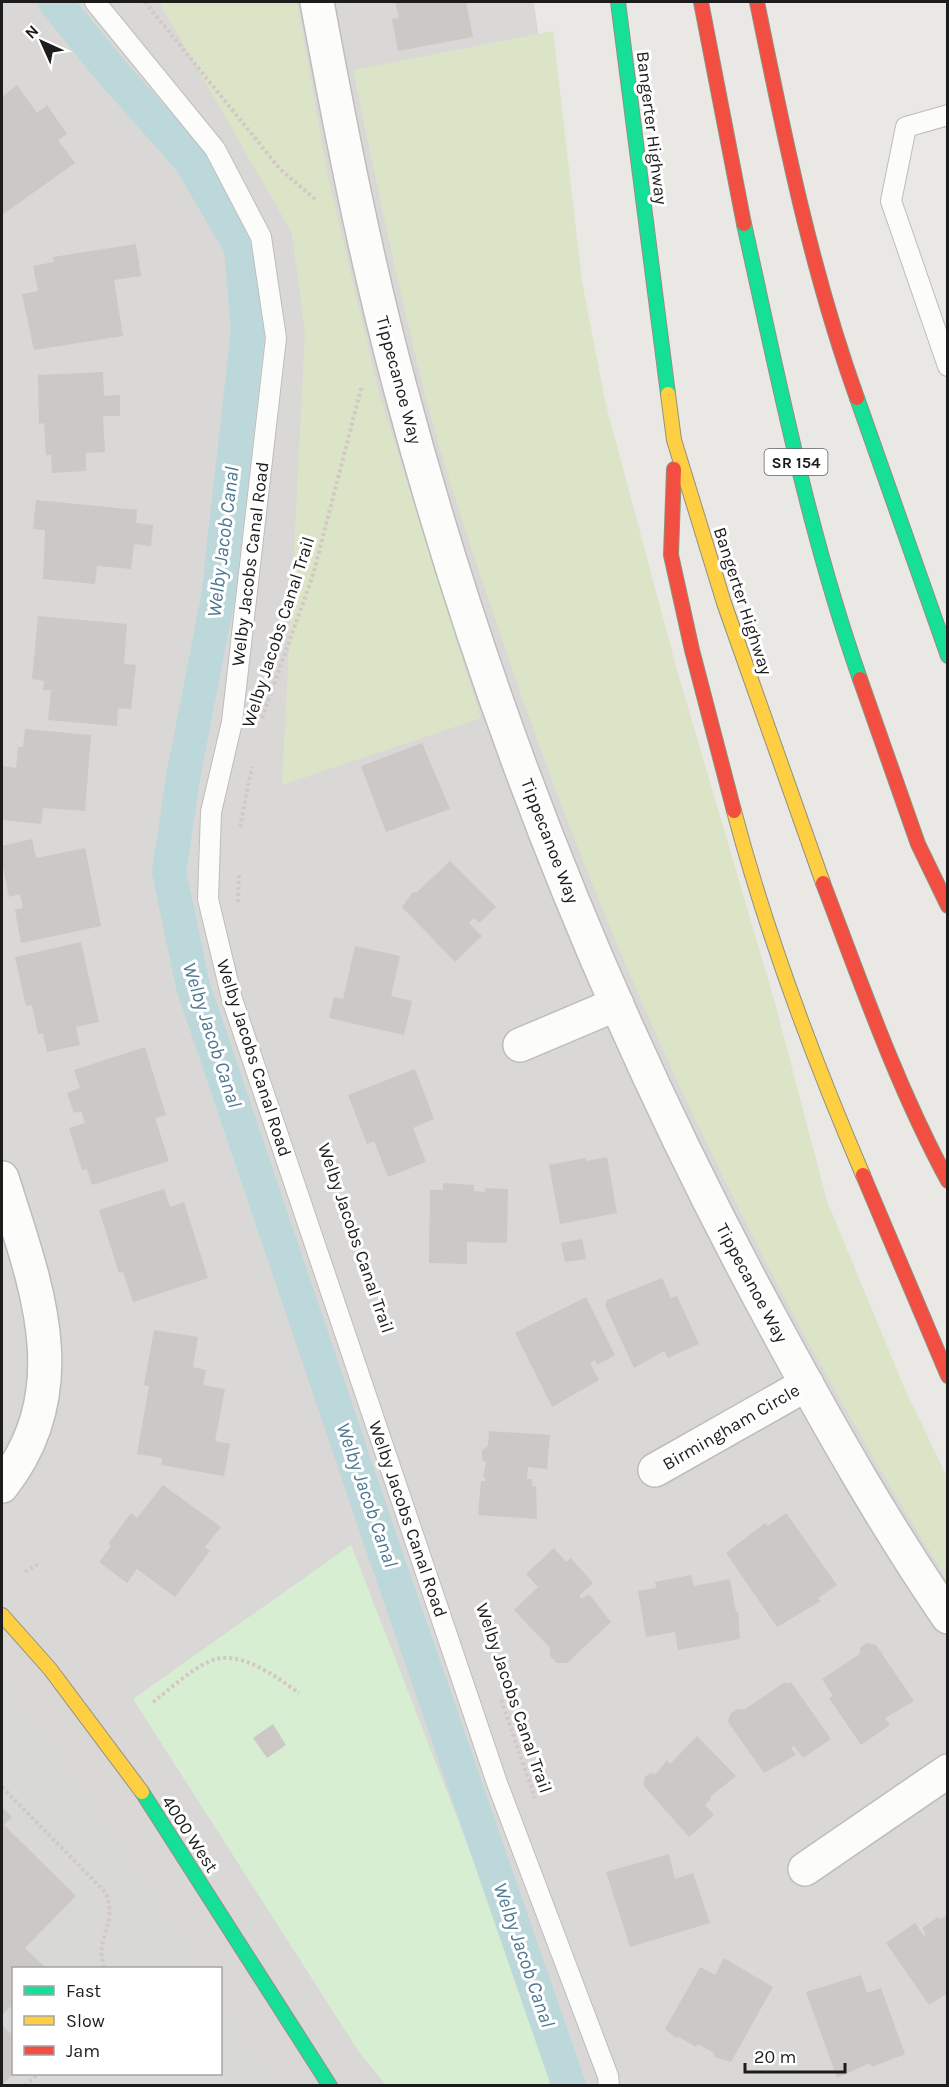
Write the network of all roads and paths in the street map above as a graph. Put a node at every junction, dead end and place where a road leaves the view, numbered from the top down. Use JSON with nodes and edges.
{"nodes":[{"id":1,"x":95,"y":2,"type":"edge"},
{"id":2,"x":146,"y":2,"type":"edge"},
{"id":3,"x":317,"y":2,"type":"edge"},
{"id":4,"x":618,"y":2,"type":"edge"},
{"id":5,"x":701,"y":2,"type":"edge"},
{"id":6,"x":757,"y":2,"type":"edge"},
{"id":7,"x":948,"y":115,"type":"edge"},
{"id":8,"x":316,"y":200,"type":"dead end"},
{"id":9,"x":948,"y":366,"type":"edge"},
{"id":10,"x":362,"y":385,"type":"dead end"},
{"id":11,"x":674,"y":440,"type":"junction"},
{"id":12,"x":948,"y":656,"type":"edge"},
{"id":13,"x":260,"y":728,"type":"dead end"},
{"id":14,"x":253,"y":762,"type":"dead end"},
{"id":15,"x":239,"y":829,"type":"dead end"},
{"id":16,"x":239,"y":863,"type":"dead end"},
{"id":17,"x":948,"y":906,"type":"edge"},
{"id":18,"x":238,"y":909,"type":"dead end"},
{"id":19,"x":617,"y":1004,"type":"junction"},
{"id":20,"x":520,"y":1045,"type":"dead end"},
{"id":21,"x":2,"y":1178,"type":"edge"},
{"id":22,"x":948,"y":1181,"type":"edge"},
{"id":23,"x":948,"y":1376,"type":"edge"},
{"id":24,"x":807,"y":1384,"type":"junction"},
{"id":25,"x":655,"y":1470,"type":"dead end"},
{"id":26,"x":2,"y":1486,"type":"edge"},
{"id":27,"x":38,"y":1564,"type":"dead end"},
{"id":28,"x":25,"y":1572,"type":"dead end"},
{"id":29,"x":2,"y":1615,"type":"edge"},
{"id":30,"x":948,"y":1617,"type":"edge"},
{"id":31,"x":299,"y":1693,"type":"dead end"},
{"id":32,"x":499,"y":1697,"type":"dead end"},
{"id":33,"x":153,"y":1702,"type":"dead end"},
{"id":34,"x":948,"y":1771,"type":"edge"},
{"id":35,"x":2,"y":1787,"type":"edge"},
{"id":36,"x":538,"y":1808,"type":"dead end"},
{"id":37,"x":805,"y":1869,"type":"dead end"},
{"id":38,"x":104,"y":1967,"type":"edge"},
{"id":39,"x":330,"y":2085,"type":"edge"},
{"id":40,"x":609,"y":2085,"type":"edge"}],
"edges":[{"from":1,"to":40,"type":"lane","name":"Welby Jacobs Canal Road"},
{"from":2,"to":8,"type":"path"},
{"from":3,"to":19,"type":"street","name":"Tippecanoe Way"},
{"from":4,"to":11,"type":"main road","name":"Bangerter Highway"},
{"from":5,"to":17,"type":"main road","number":"SR 154"},
{"from":6,"to":12,"type":"main road"},
{"from":7,"to":9,"type":"lane"},
{"from":10,"to":13,"type":"path","name":"Welby Jacobs Canal Trail"},
{"from":11,"to":22,"type":"main road","name":"Bangerter Highway"},
{"from":11,"to":23,"type":"main road"},
{"from":14,"to":15,"type":"path"},
{"from":16,"to":18,"type":"path"},
{"from":19,"to":20,"type":"street"},
{"from":19,"to":24,"type":"street","name":"Tippecanoe Way"},
{"from":21,"to":26,"type":"street"},
{"from":24,"to":25,"type":"street","name":"Birmingham Circle"},
{"from":24,"to":30,"type":"street","name":"Tippecanoe Way"},
{"from":27,"to":28,"type":"path"},
{"from":29,"to":39,"type":"main road","name":"4000 West"},
{"from":31,"to":33,"type":"path"},
{"from":32,"to":36,"type":"path","name":"Welby Jacobs Canal Trail"},
{"from":34,"to":37,"type":"street"},
{"from":35,"to":38,"type":"path"}]}
